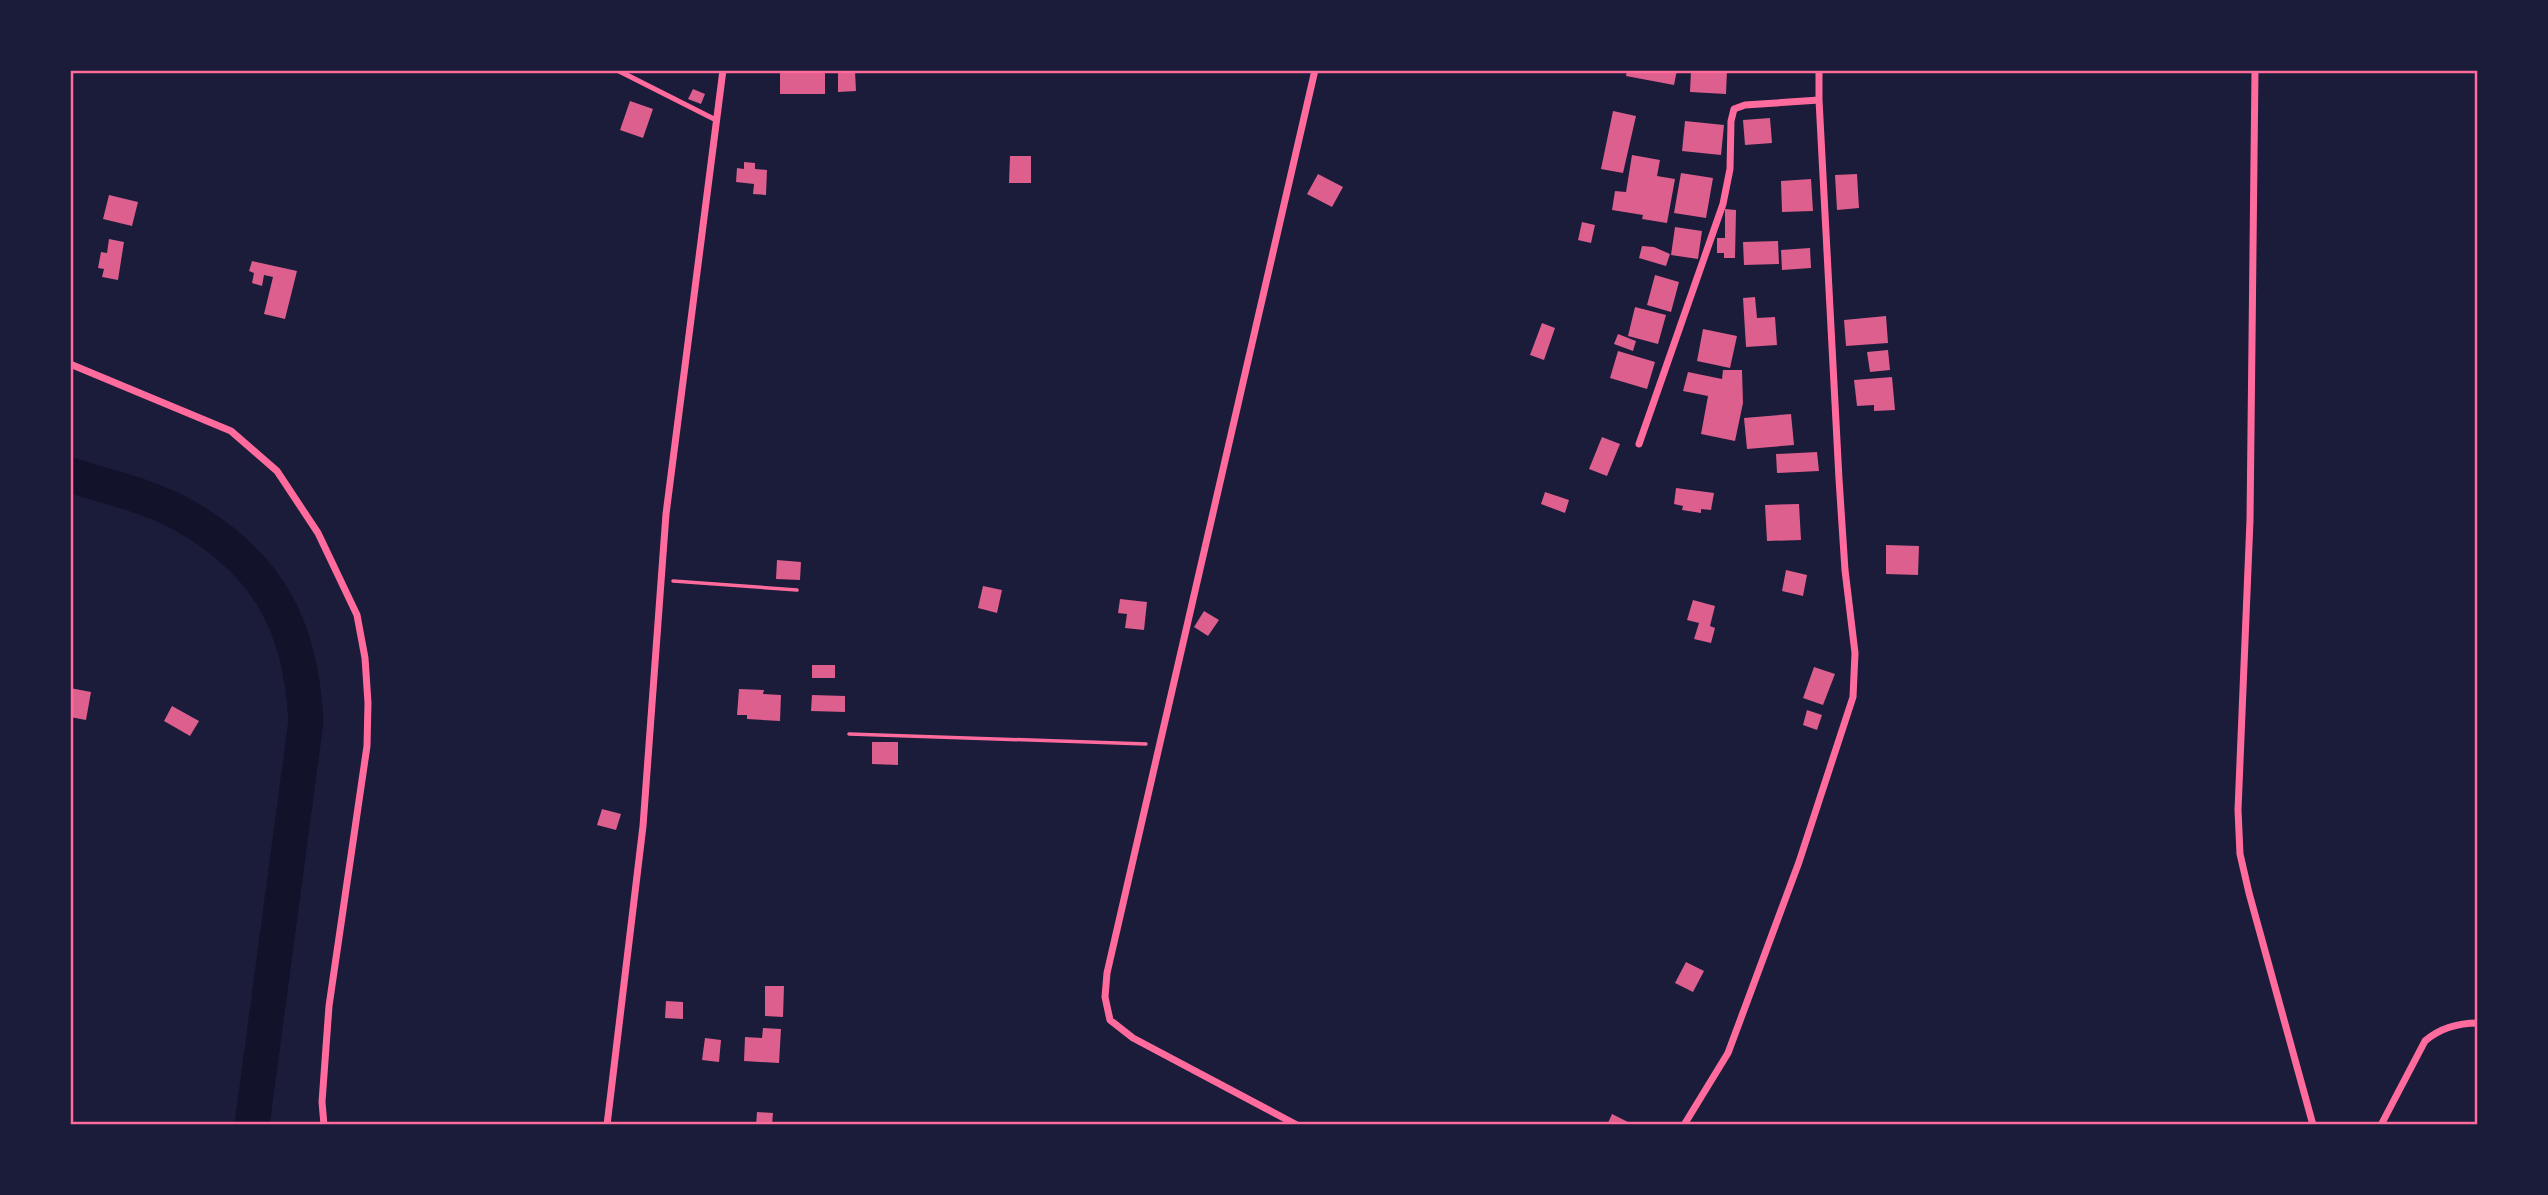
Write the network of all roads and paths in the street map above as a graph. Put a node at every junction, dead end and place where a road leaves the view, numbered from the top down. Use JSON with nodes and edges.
{"nodes":[{"id":1,"x":617,"y":70,"type":"edge"},
{"id":2,"x":723,"y":70,"type":"edge"},
{"id":3,"x":1315,"y":70,"type":"edge"},
{"id":4,"x":1819,"y":70,"type":"edge"},
{"id":5,"x":2255,"y":70,"type":"edge"},
{"id":6,"x":1819,"y":100,"type":"junction"},
{"id":7,"x":716,"y":121,"type":"junction"},
{"id":8,"x":70,"y":364,"type":"edge"},
{"id":9,"x":1639,"y":444,"type":"dead end"},
{"id":10,"x":661,"y":581,"type":"junction"},
{"id":11,"x":797,"y":590,"type":"dead end"},
{"id":12,"x":849,"y":734,"type":"dead end"},
{"id":13,"x":1159,"y":744,"type":"junction"},
{"id":14,"x":2478,"y":1023,"type":"edge"},
{"id":15,"x":324,"y":1125,"type":"edge"},
{"id":16,"x":607,"y":1125,"type":"edge"},
{"id":17,"x":1297,"y":1125,"type":"edge"},
{"id":18,"x":1684,"y":1125,"type":"edge"},
{"id":19,"x":2313,"y":1125,"type":"edge"},
{"id":20,"x":2381,"y":1125,"type":"edge"}],
"edges":[{"from":1,"to":7,"type":"lane"},
{"from":2,"to":7,"type":"street"},
{"from":3,"to":13,"type":"street"},
{"from":4,"to":6,"type":"street"},
{"from":5,"to":19,"type":"street"},
{"from":6,"to":9,"type":"street"},
{"from":6,"to":18,"type":"street"},
{"from":7,"to":10,"type":"street"},
{"from":8,"to":15,"type":"street"},
{"from":10,"to":11,"type":"path"},
{"from":10,"to":16,"type":"street"},
{"from":12,"to":13,"type":"path"},
{"from":13,"to":17,"type":"street"},
{"from":14,"to":20,"type":"street"}]}
